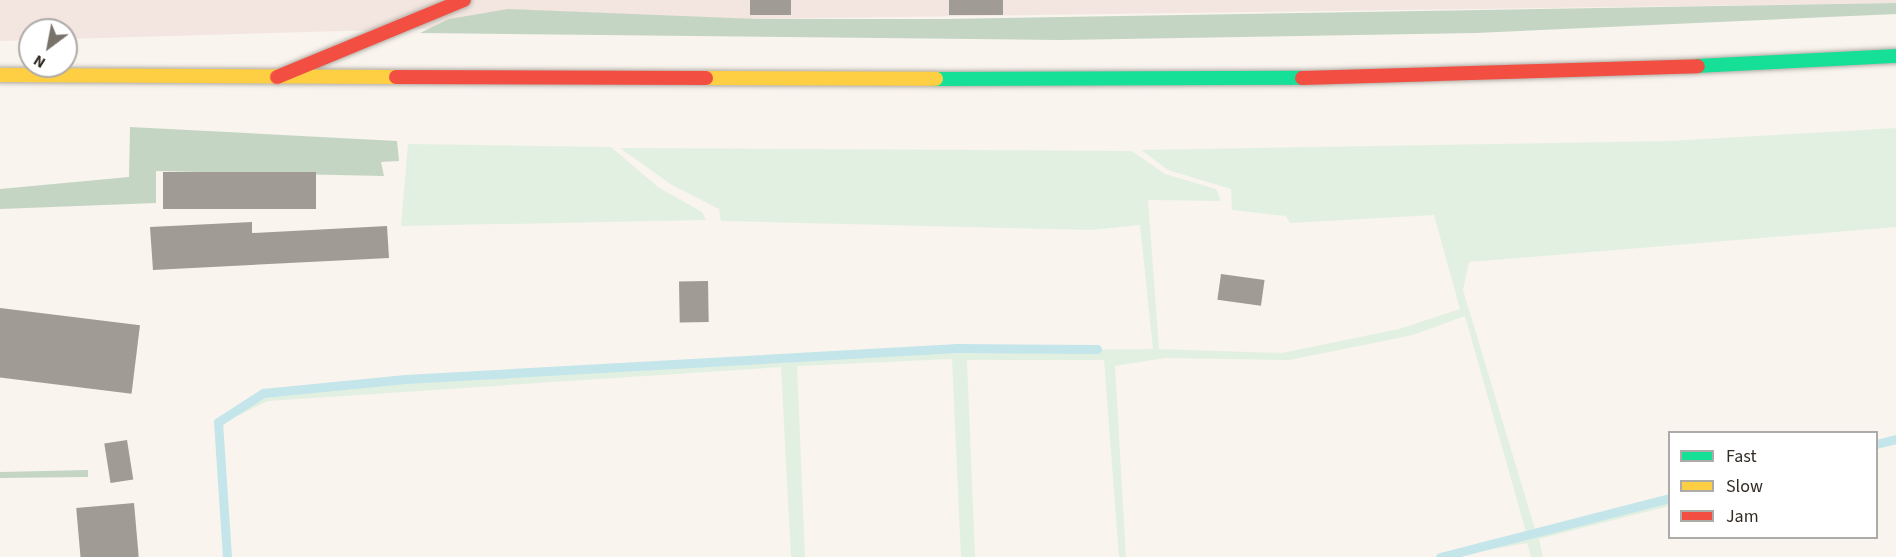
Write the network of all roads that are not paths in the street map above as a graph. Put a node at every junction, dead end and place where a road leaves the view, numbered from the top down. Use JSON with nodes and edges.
{"nodes":[{"id":1,"x":464,"y":0,"type":"edge"},
{"id":2,"x":1896,"y":56,"type":"edge"},
{"id":3,"x":0,"y":75,"type":"edge"},
{"id":4,"x":274,"y":78,"type":"junction"}],
"edges":[{"from":1,"to":4,"type":"main road"},
{"from":2,"to":4,"type":"main road"},
{"from":3,"to":4,"type":"main road"}]}
